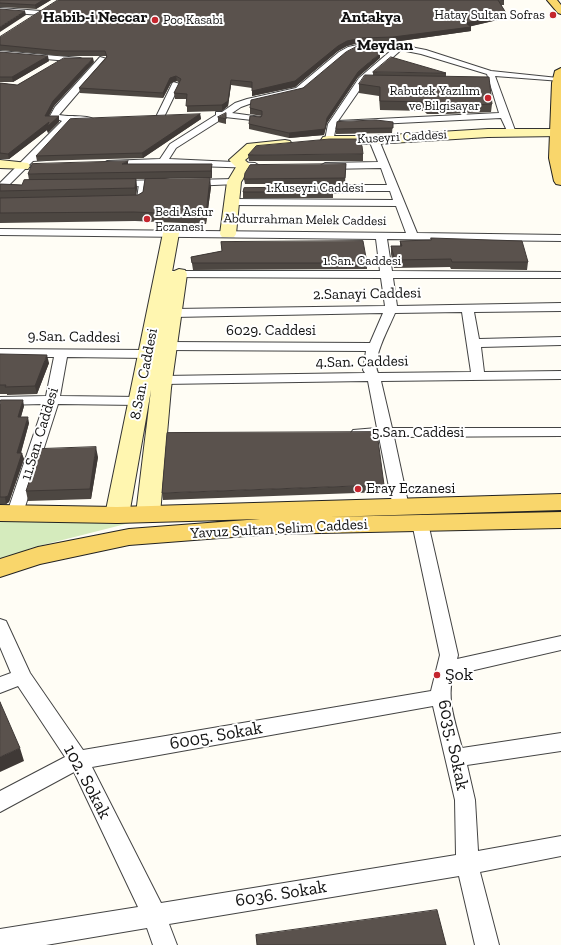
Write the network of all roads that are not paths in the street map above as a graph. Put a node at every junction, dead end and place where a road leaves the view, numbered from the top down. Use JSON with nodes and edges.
{"nodes":[{"id":1,"x":552,"y":0,"type":"edge"},
{"id":2,"x":0,"y":10,"type":"edge"},
{"id":3,"x":44,"y":11,"type":"joint"},
{"id":4,"x":561,"y":11,"type":"edge"},
{"id":5,"x":25,"y":24,"type":"edge"},
{"id":6,"x":400,"y":47,"type":"junction"},
{"id":7,"x":0,"y":53,"type":"edge"},
{"id":8,"x":62,"y":59,"type":"junction"},
{"id":9,"x":54,"y":64,"type":"edge"},
{"id":10,"x":490,"y":73,"type":"junction"},
{"id":11,"x":559,"y":76,"type":"edge"},
{"id":12,"x":377,"y":79,"type":"edge"},
{"id":13,"x":362,"y":80,"type":"junction"},
{"id":14,"x":176,"y":84,"type":"edge"},
{"id":15,"x":225,"y":114,"type":"junction"},
{"id":16,"x":203,"y":115,"type":"edge"},
{"id":17,"x":504,"y":115,"type":"junction"},
{"id":18,"x":160,"y":117,"type":"edge"},
{"id":19,"x":99,"y":119,"type":"edge"},
{"id":20,"x":258,"y":119,"type":"edge"},
{"id":21,"x":68,"y":120,"type":"junction"},
{"id":22,"x":332,"y":124,"type":"junction"},
{"id":23,"x":512,"y":133,"type":"junction"},
{"id":24,"x":557,"y":133,"type":"junction"},
{"id":25,"x":330,"y":140,"type":"junction"},
{"id":26,"x":374,"y":140,"type":"junction"},
{"id":27,"x":314,"y":141,"type":"edge"},
{"id":28,"x":299,"y":143,"type":"edge"},
{"id":29,"x":168,"y":152,"type":"junction"},
{"id":30,"x":106,"y":155,"type":"edge"},
{"id":31,"x":67,"y":161,"type":"edge"},
{"id":32,"x":27,"y":162,"type":"junction"},
{"id":33,"x":163,"y":162,"type":"junction"},
{"id":34,"x":0,"y":164,"type":"edge"},
{"id":35,"x":95,"y":164,"type":"edge"},
{"id":36,"x":384,"y":165,"type":"junction"},
{"id":37,"x":244,"y":166,"type":"junction"},
{"id":38,"x":267,"y":166,"type":"edge"},
{"id":39,"x":314,"y":166,"type":"edge"},
{"id":40,"x":560,"y":175,"type":"edge"},
{"id":41,"x":104,"y":184,"type":"edge"},
{"id":42,"x":142,"y":184,"type":"junction"},
{"id":43,"x":19,"y":185,"type":"edge"},
{"id":44,"x":2,"y":187,"type":"edge"},
{"id":45,"x":313,"y":188,"type":"edge"},
{"id":46,"x":393,"y":188,"type":"junction"},
{"id":47,"x":235,"y":190,"type":"junction"},
{"id":48,"x":131,"y":202,"type":"edge"},
{"id":49,"x":399,"y":203,"type":"junction"},
{"id":50,"x":0,"y":232,"type":"edge"},
{"id":51,"x":172,"y":233,"type":"junction"},
{"id":52,"x":228,"y":234,"type":"junction"},
{"id":53,"x":381,"y":236,"type":"junction"},
{"id":54,"x":413,"y":236,"type":"junction"},
{"id":55,"x":561,"y":238,"type":"edge"},
{"id":56,"x":172,"y":274,"type":"junction"},
{"id":57,"x":387,"y":275,"type":"junction"},
{"id":58,"x":561,"y":275,"type":"edge"},
{"id":59,"x":561,"y":307,"type":"edge"},
{"id":60,"x":391,"y":309,"type":"junction"},
{"id":61,"x":467,"y":309,"type":"junction"},
{"id":62,"x":174,"y":313,"type":"junction"},
{"id":63,"x":561,"y":341,"type":"edge"},
{"id":64,"x":474,"y":343,"type":"junction"},
{"id":65,"x":167,"y":346,"type":"junction"},
{"id":66,"x":375,"y":347,"type":"junction"},
{"id":67,"x":0,"y":353,"type":"edge"},
{"id":68,"x":61,"y":353,"type":"junction"},
{"id":69,"x":148,"y":354,"type":"junction"},
{"id":70,"x":561,"y":375,"type":"edge"},
{"id":71,"x":478,"y":377,"type":"junction"},
{"id":72,"x":374,"y":378,"type":"junction"},
{"id":73,"x":163,"y":380,"type":"junction"},
{"id":74,"x":52,"y":400,"type":"junction"},
{"id":75,"x":0,"y":401,"type":"edge"},
{"id":76,"x":139,"y":402,"type":"junction"},
{"id":77,"x":561,"y":432,"type":"edge"},
{"id":78,"x":346,"y":433,"type":"edge"},
{"id":79,"x":386,"y":433,"type":"junction"},
{"id":80,"x":561,"y":502,"type":"edge"},
{"id":81,"x":401,"y":507,"type":"junction"},
{"id":82,"x":8,"y":513,"type":"edge"},
{"id":83,"x":148,"y":514,"type":"junction"},
{"id":84,"x":117,"y":515,"type":"junction"},
{"id":85,"x":561,"y":520,"type":"edge"},
{"id":86,"x":420,"y":523,"type":"junction"},
{"id":87,"x":0,"y":568,"type":"edge"},
{"id":88,"x":0,"y":626,"type":"edge"},
{"id":89,"x":561,"y":643,"type":"edge"},
{"id":90,"x":446,"y":669,"type":"junction"},
{"id":91,"x":22,"y":677,"type":"junction"},
{"id":92,"x":0,"y":685,"type":"edge"},
{"id":93,"x":440,"y":697,"type":"junction"},
{"id":94,"x":561,"y":742,"type":"edge"},
{"id":95,"x":455,"y":758,"type":"junction"},
{"id":96,"x":78,"y":760,"type":"junction"},
{"id":97,"x":0,"y":802,"type":"edge"},
{"id":98,"x":561,"y":846,"type":"edge"},
{"id":99,"x":467,"y":864,"type":"junction"},
{"id":100,"x":154,"y":914,"type":"junction"},
{"id":101,"x":0,"y":941,"type":"edge"},
{"id":102,"x":165,"y":945,"type":"edge"},
{"id":103,"x":487,"y":945,"type":"edge"}],
"edges":[{"from":1,"to":4,"type":"main road"},
{"from":2,"to":3,"type":"street"},
{"from":3,"to":5,"type":"main road"},
{"from":6,"to":10,"type":"street"},
{"from":6,"to":13,"type":"street"},
{"from":6,"to":15,"type":"street"},
{"from":7,"to":8,"type":"street"},
{"from":8,"to":9,"type":"street"},
{"from":8,"to":21,"type":"street"},
{"from":10,"to":11,"type":"street"},
{"from":10,"to":17,"type":"street"},
{"from":11,"to":24,"type":"main road"},
{"from":12,"to":13,"type":"street"},
{"from":13,"to":22,"type":"street"},
{"from":14,"to":18,"type":"street"},
{"from":15,"to":16,"type":"street"},
{"from":15,"to":20,"type":"street"},
{"from":15,"to":29,"type":"street"},
{"from":17,"to":22,"type":"street"},
{"from":17,"to":23,"type":"street"},
{"from":19,"to":21,"type":"street"},
{"from":21,"to":32,"type":"street"},
{"from":22,"to":25,"type":"street"},
{"from":23,"to":24,"type":"street","name":"Kuseyri Caddesi"},
{"from":23,"to":26,"type":"street","name":"Kuseyri Caddesi"},
{"from":24,"to":40,"type":"main road"},
{"from":25,"to":26,"type":"street","name":"Kuseyri Caddesi"},
{"from":25,"to":27,"type":"street","name":"Kuseyri Caddesi"},
{"from":26,"to":36,"type":"street"},
{"from":28,"to":37,"type":"street"},
{"from":29,"to":30,"type":"street"},
{"from":29,"to":33,"type":"street"},
{"from":31,"to":32,"type":"street"},
{"from":32,"to":34,"type":"street"},
{"from":32,"to":44,"type":"street"},
{"from":33,"to":35,"type":"street"},
{"from":33,"to":37,"type":"street"},
{"from":36,"to":39,"type":"street"},
{"from":36,"to":46,"type":"street"},
{"from":37,"to":38,"type":"street"},
{"from":37,"to":47,"type":"street"},
{"from":41,"to":42,"type":"street","name":"1.Kuseyri Caddesi"},
{"from":42,"to":47,"type":"street","name":"1.Kuseyri Caddesi"},
{"from":42,"to":48,"type":"lane"},
{"from":43,"to":44,"type":"street"},
{"from":45,"to":46,"type":"street"},
{"from":46,"to":49,"type":"street"},
{"from":47,"to":49,"type":"street","name":"1.Kuseyri Caddesi"},
{"from":47,"to":52,"type":"street"},
{"from":49,"to":54,"type":"street"},
{"from":50,"to":51,"type":"street","name":"Abdurrahman Melek Caddesi"},
{"from":51,"to":52,"type":"street","name":"Abdurrahman Melek Caddesi"},
{"from":51,"to":56,"type":"street","name":"8.San. Caddesi"},
{"from":52,"to":53,"type":"street","name":"Abdurrahman Melek Caddesi"},
{"from":53,"to":54,"type":"street","name":"Abdurrahman Melek Caddesi"},
{"from":53,"to":57,"type":"street"},
{"from":54,"to":55,"type":"street","name":"Abdurrahman Melek Caddesi"},
{"from":56,"to":57,"type":"street","name":"1.San. Caddesi"},
{"from":56,"to":62,"type":"street","name":"8.San. Caddesi"},
{"from":56,"to":69,"type":"street","name":"8.San. Caddesi"},
{"from":57,"to":58,"type":"street","name":"1.San. Caddesi"},
{"from":57,"to":60,"type":"street"},
{"from":59,"to":61,"type":"street","name":"2.Sanayi Caddesi"},
{"from":60,"to":61,"type":"street","name":"2.Sanayi Caddesi"},
{"from":60,"to":62,"type":"street","name":"2.Sanayi Caddesi"},
{"from":60,"to":66,"type":"street"},
{"from":61,"to":64,"type":"street"},
{"from":62,"to":65,"type":"street","name":"8.San. Caddesi"},
{"from":63,"to":64,"type":"street"},
{"from":64,"to":71,"type":"street"},
{"from":65,"to":66,"type":"street","name":"6029. Caddesi"},
{"from":65,"to":73,"type":"street","name":"8.San. Caddesi"},
{"from":66,"to":72,"type":"street"},
{"from":67,"to":68,"type":"street","name":"9.San. Caddesi"},
{"from":68,"to":69,"type":"street","name":"9.San. Caddesi"},
{"from":68,"to":74,"type":"street","name":"11.San. Caddesi"},
{"from":69,"to":76,"type":"street","name":"8.San. Caddesi"},
{"from":70,"to":71,"type":"street","name":"4.San. Caddesi"},
{"from":71,"to":72,"type":"street","name":"4.San. Caddesi"},
{"from":72,"to":73,"type":"street","name":"4.San. Caddesi"},
{"from":72,"to":79,"type":"street"},
{"from":73,"to":83,"type":"street","name":"8.San. Caddesi"},
{"from":74,"to":75,"type":"street"},
{"from":74,"to":76,"type":"street"},
{"from":74,"to":82,"type":"street","name":"11.San. Caddesi"},
{"from":76,"to":84,"type":"street","name":"8.San. Caddesi"},
{"from":77,"to":79,"type":"street","name":"5.San. Caddesi"},
{"from":78,"to":79,"type":"street","name":"5.San. Caddesi"},
{"from":79,"to":81,"type":"street"},
{"from":80,"to":81,"type":"main road","name":"Yavuz Sultan Selim Caddesi"},
{"from":81,"to":83,"type":"main road","name":"Yavuz Sultan Selim Caddesi"},
{"from":82,"to":84,"type":"main road","name":"Yavuz Sultan Selim Caddesi"},
{"from":83,"to":84,"type":"main road","name":"Yavuz Sultan Selim Caddesi"},
{"from":85,"to":86,"type":"main road","name":"Yavuz Sultan Selim Caddesi"},
{"from":86,"to":87,"type":"main road","name":"Yavuz Sultan Selim Caddesi"},
{"from":86,"to":90,"type":"street","name":"6035. Sokak"},
{"from":88,"to":91,"type":"street","name":"102. Sokak"},
{"from":89,"to":90,"type":"street"},
{"from":90,"to":93,"type":"street","name":"6035. Sokak"},
{"from":91,"to":92,"type":"street"},
{"from":91,"to":96,"type":"street","name":"102. Sokak"},
{"from":93,"to":95,"type":"street","name":"6035. Sokak"},
{"from":93,"to":96,"type":"street","name":"6005. Sokak"},
{"from":94,"to":95,"type":"street"},
{"from":95,"to":99,"type":"street","name":"6035. Sokak"},
{"from":96,"to":97,"type":"street","name":"6005. Sokak"},
{"from":96,"to":100,"type":"street","name":"102. Sokak"},
{"from":98,"to":99,"type":"street","name":"6036. Sokak"},
{"from":99,"to":100,"type":"street","name":"6036. Sokak"},
{"from":99,"to":103,"type":"street","name":"6035. Sokak"},
{"from":100,"to":101,"type":"street","name":"6036. Sokak"},
{"from":100,"to":102,"type":"street","name":"102. Sokak"}]}
